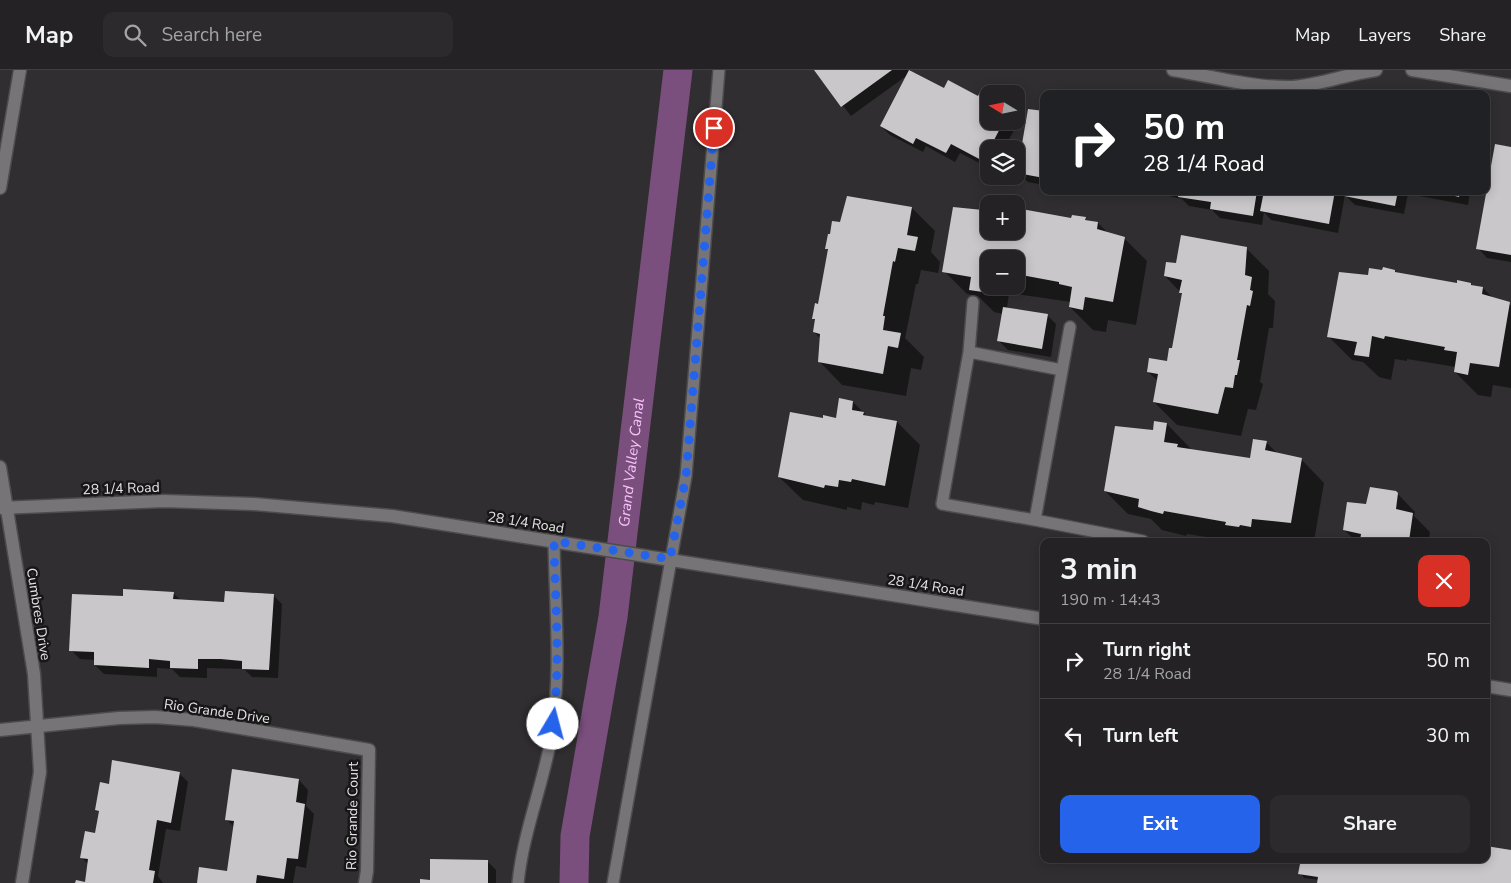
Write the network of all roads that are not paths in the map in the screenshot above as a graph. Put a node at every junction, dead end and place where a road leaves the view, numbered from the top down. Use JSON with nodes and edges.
{"nodes":[{"id":1,"x":20,"y":70,"type":"edge"},
{"id":2,"x":719,"y":70,"type":"edge"},
{"id":3,"x":1172,"y":70,"type":"edge"},
{"id":4,"x":1376,"y":70,"type":"edge"},
{"id":5,"x":1412,"y":70,"type":"edge"},
{"id":6,"x":1511,"y":86,"type":"edge"},
{"id":7,"x":0,"y":188,"type":"edge"},
{"id":8,"x":973,"y":302,"type":"dead end"},
{"id":9,"x":1070,"y":327,"type":"dead end"},
{"id":10,"x":970,"y":352,"type":"junction"},
{"id":11,"x":1062,"y":370,"type":"junction"},
{"id":12,"x":0,"y":466,"type":"edge"},
{"id":13,"x":3,"y":508,"type":"edge"},
{"id":14,"x":1035,"y":520,"type":"junction"},
{"id":15,"x":1128,"y":538,"type":"edge"},
{"id":16,"x":554,"y":541,"type":"junction"},
{"id":17,"x":664,"y":558,"type":"junction"},
{"id":18,"x":1040,"y":618,"type":"edge"},
{"id":19,"x":1490,"y":687,"type":"edge"},
{"id":20,"x":1511,"y":690,"type":"edge"},
{"id":21,"x":37,"y":726,"type":"junction"},
{"id":22,"x":0,"y":730,"type":"edge"},
{"id":23,"x":369,"y":750,"type":"joint"},
{"id":24,"x":22,"y":883,"type":"edge"},
{"id":25,"x":365,"y":883,"type":"edge"},
{"id":26,"x":518,"y":883,"type":"edge"},
{"id":27,"x":613,"y":883,"type":"edge"}],
"edges":[{"from":1,"to":7,"type":"street"},
{"from":2,"to":17,"type":"lane"},
{"from":3,"to":4,"type":"street"},
{"from":5,"to":6,"type":"street"},
{"from":8,"to":10,"type":"lane"},
{"from":9,"to":11,"type":"lane"},
{"from":10,"to":11,"type":"lane"},
{"from":10,"to":14,"type":"lane"},
{"from":11,"to":14,"type":"lane"},
{"from":12,"to":13,"type":"street","name":"Cumbres Drive"},
{"from":13,"to":16,"type":"street","name":"28 1/4 Road"},
{"from":13,"to":21,"type":"street","name":"Cumbres Drive"},
{"from":14,"to":15,"type":"lane"},
{"from":16,"to":17,"type":"street","name":"28 1/4 Road"},
{"from":16,"to":26,"type":"lane"},
{"from":17,"to":18,"type":"street","name":"28 1/4 Road"},
{"from":17,"to":27,"type":"lane"},
{"from":19,"to":20,"type":"street"},
{"from":21,"to":22,"type":"street","name":"Rio Grande Drive"},
{"from":21,"to":23,"type":"street","name":"Rio Grande Drive"},
{"from":21,"to":24,"type":"street","name":"Cumbres Drive"},
{"from":23,"to":25,"type":"street","name":"Rio Grande Court"}]}
